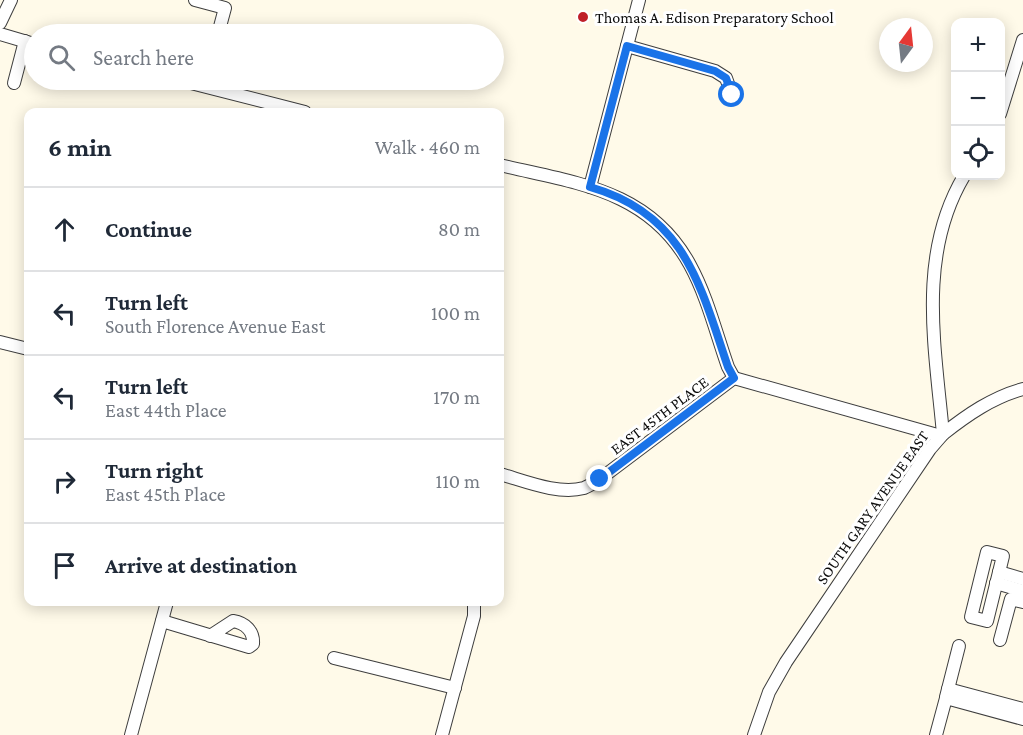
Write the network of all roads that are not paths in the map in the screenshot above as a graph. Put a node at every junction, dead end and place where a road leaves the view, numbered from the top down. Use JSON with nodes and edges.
{"nodes":[{"id":1,"x":11,"y":0,"type":"edge"},
{"id":2,"x":195,"y":0,"type":"edge"},
{"id":3,"x":639,"y":0,"type":"edge"},
{"id":4,"x":0,"y":23,"type":"edge"},
{"id":5,"x":221,"y":24,"type":"edge"},
{"id":6,"x":0,"y":34,"type":"edge"},
{"id":7,"x":24,"y":40,"type":"edge"},
{"id":8,"x":1023,"y":40,"type":"edge"},
{"id":9,"x":627,"y":46,"type":"junction"},
{"id":10,"x":24,"y":57,"type":"edge"},
{"id":11,"x":14,"y":83,"type":"dead end"},
{"id":12,"x":229,"y":90,"type":"edge"},
{"id":13,"x":732,"y":95,"type":"dead end"},
{"id":14,"x":1005,"y":98,"type":"edge"},
{"id":15,"x":292,"y":108,"type":"edge"},
{"id":16,"x":504,"y":166,"type":"edge"},
{"id":17,"x":962,"y":180,"type":"edge"},
{"id":18,"x":590,"y":187,"type":"junction"},
{"id":19,"x":0,"y":342,"type":"edge"},
{"id":20,"x":24,"y":348,"type":"edge"},
{"id":21,"x":734,"y":378,"type":"junction"},
{"id":22,"x":1023,"y":389,"type":"edge"},
{"id":23,"x":942,"y":435,"type":"junction"},
{"id":24,"x":504,"y":475,"type":"edge"},
{"id":25,"x":998,"y":578,"type":"junction"},
{"id":26,"x":1023,"y":579,"type":"edge"},
{"id":27,"x":1023,"y":591,"type":"edge"},
{"id":28,"x":1023,"y":602,"type":"edge"},
{"id":29,"x":166,"y":606,"type":"edge"},
{"id":30,"x":474,"y":606,"type":"edge"},
{"id":31,"x":162,"y":621,"type":"junction"},
{"id":32,"x":210,"y":636,"type":"dead end"},
{"id":33,"x":1000,"y":640,"type":"dead end"},
{"id":34,"x":959,"y":646,"type":"dead end"},
{"id":35,"x":334,"y":658,"type":"dead end"},
{"id":36,"x":455,"y":688,"type":"junction"},
{"id":37,"x":947,"y":694,"type":"junction"},
{"id":38,"x":1023,"y":709,"type":"edge"},
{"id":39,"x":1023,"y":719,"type":"edge"},
{"id":40,"x":131,"y":735,"type":"edge"},
{"id":41,"x":442,"y":735,"type":"edge"},
{"id":42,"x":754,"y":735,"type":"edge"},
{"id":43,"x":936,"y":735,"type":"edge"}],
"edges":[{"from":1,"to":4,"type":"street"},
{"from":2,"to":5,"type":"street"},
{"from":3,"to":9,"type":"street"},
{"from":6,"to":7,"type":"street"},
{"from":8,"to":14,"type":"street"},
{"from":9,"to":13,"type":"street"},
{"from":9,"to":18,"type":"street"},
{"from":10,"to":11,"type":"street"},
{"from":12,"to":15,"type":"street"},
{"from":16,"to":18,"type":"street"},
{"from":17,"to":23,"type":"street","name":"SOUTH GARY AVENUE EAST"},
{"from":18,"to":21,"type":"street"},
{"from":19,"to":20,"type":"street"},
{"from":21,"to":23,"type":"street"},
{"from":21,"to":24,"type":"street","name":"EAST 45TH PLACE"},
{"from":22,"to":23,"type":"street"},
{"from":23,"to":42,"type":"street","name":"SOUTH GARY AVENUE EAST"},
{"from":25,"to":25,"type":"street"},
{"from":25,"to":26,"type":"street"},
{"from":25,"to":27,"type":"street"},
{"from":28,"to":33,"type":"street"},
{"from":29,"to":31,"type":"street"},
{"from":30,"to":36,"type":"street"},
{"from":31,"to":32,"type":"street"},
{"from":31,"to":40,"type":"street"},
{"from":34,"to":37,"type":"street"},
{"from":35,"to":36,"type":"street"},
{"from":36,"to":41,"type":"street"},
{"from":37,"to":38,"type":"street"},
{"from":37,"to":39,"type":"street"},
{"from":37,"to":43,"type":"street"}]}
